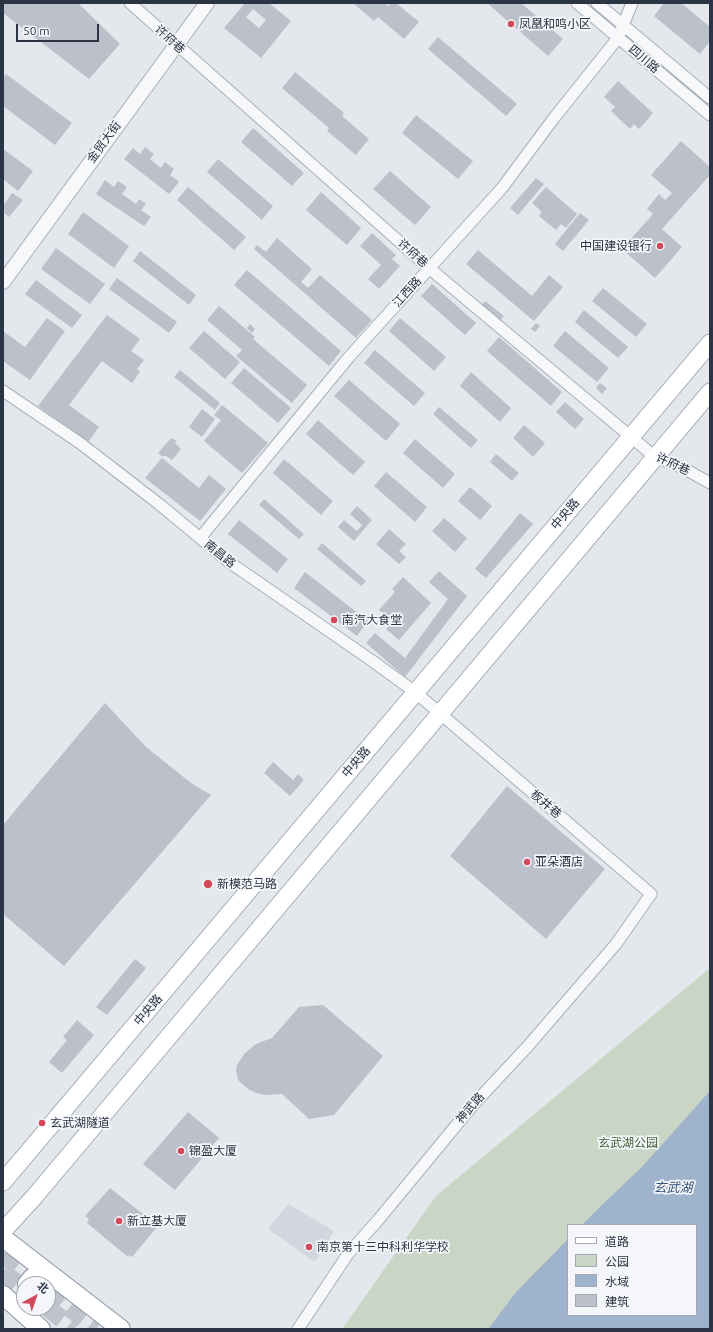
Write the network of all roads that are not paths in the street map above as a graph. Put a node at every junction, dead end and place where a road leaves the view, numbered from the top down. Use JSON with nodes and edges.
{"nodes":[{"id":1,"x":130,"y":3,"type":"edge"},
{"id":2,"x":207,"y":3,"type":"edge"},
{"id":3,"x":577,"y":3,"type":"edge"},
{"id":4,"x":597,"y":3,"type":"edge"},
{"id":5,"x":632,"y":3,"type":"edge"},
{"id":6,"x":623,"y":25,"type":"junction"},
{"id":7,"x":618,"y":38,"type":"junction"},
{"id":8,"x":176,"y":44,"type":"junction"},
{"id":9,"x":710,"y":98,"type":"edge"},
{"id":10,"x":710,"y":115,"type":"edge"},
{"id":11,"x":429,"y":268,"type":"junction"},
{"id":12,"x":3,"y":282,"type":"edge"},
{"id":13,"x":710,"y":343,"type":"edge"},
{"id":14,"x":3,"y":391,"type":"edge"},
{"id":15,"x":710,"y":392,"type":"edge"},
{"id":16,"x":631,"y":437,"type":"junction"},
{"id":17,"x":655,"y":457,"type":"junction"},
{"id":18,"x":710,"y":483,"type":"edge"},
{"id":19,"x":200,"y":538,"type":"junction"},
{"id":20,"x":415,"y":692,"type":"junction"},
{"id":21,"x":440,"y":713,"type":"junction"},
{"id":22,"x":651,"y":894,"type":"joint"},
{"id":23,"x":3,"y":1182,"type":"edge"},
{"id":24,"x":3,"y":1231,"type":"edge"},
{"id":25,"x":3,"y":1238,"type":"edge"},
{"id":26,"x":43,"y":1270,"type":"junction"},
{"id":27,"x":35,"y":1276,"type":"edge"},
{"id":28,"x":9,"y":1301,"type":"edge"},
{"id":29,"x":41,"y":1329,"type":"edge"},
{"id":30,"x":122,"y":1329,"type":"edge"},
{"id":31,"x":298,"y":1329,"type":"edge"}],
"edges":[{"from":1,"to":8,"type":"street","name":"许府巷"},
{"from":2,"to":8,"type":"street","name":"金贸大街"},
{"from":3,"to":7,"type":"street","name":"四川路"},
{"from":4,"to":6,"type":"street","name":"四川路"},
{"from":5,"to":6,"type":"street","name":"江西路"},
{"from":6,"to":7,"type":"street","name":"江西路"},
{"from":6,"to":9,"type":"street","name":"四川路"},
{"from":7,"to":10,"type":"street","name":"四川路"},
{"from":7,"to":11,"type":"street","name":"江西路"},
{"from":8,"to":11,"type":"street","name":"许府巷"},
{"from":8,"to":12,"type":"street","name":"金贸大街"},
{"from":11,"to":16,"type":"street","name":"许府巷"},
{"from":11,"to":19,"type":"street","name":"江西路"},
{"from":13,"to":16,"type":"main road","name":"中央路"},
{"from":14,"to":19,"type":"street","name":"南昌路"},
{"from":15,"to":17,"type":"main road"},
{"from":16,"to":17,"type":"street","name":"许府巷"},
{"from":16,"to":20,"type":"main road","name":"中央路"},
{"from":17,"to":18,"type":"street","name":"许府巷"},
{"from":17,"to":21,"type":"main road"},
{"from":19,"to":20,"type":"street","name":"南昌路"},
{"from":20,"to":21,"type":"street","name":"南昌路"},
{"from":20,"to":23,"type":"main road","name":"中央路"},
{"from":21,"to":22,"type":"street","name":"板井巷"},
{"from":21,"to":24,"type":"main road"},
{"from":22,"to":31,"type":"street","name":"神武路"},
{"from":25,"to":26,"type":"highway"},
{"from":26,"to":27,"type":"highway"},
{"from":26,"to":30,"type":"highway"},
{"from":28,"to":29,"type":"highway"}]}
